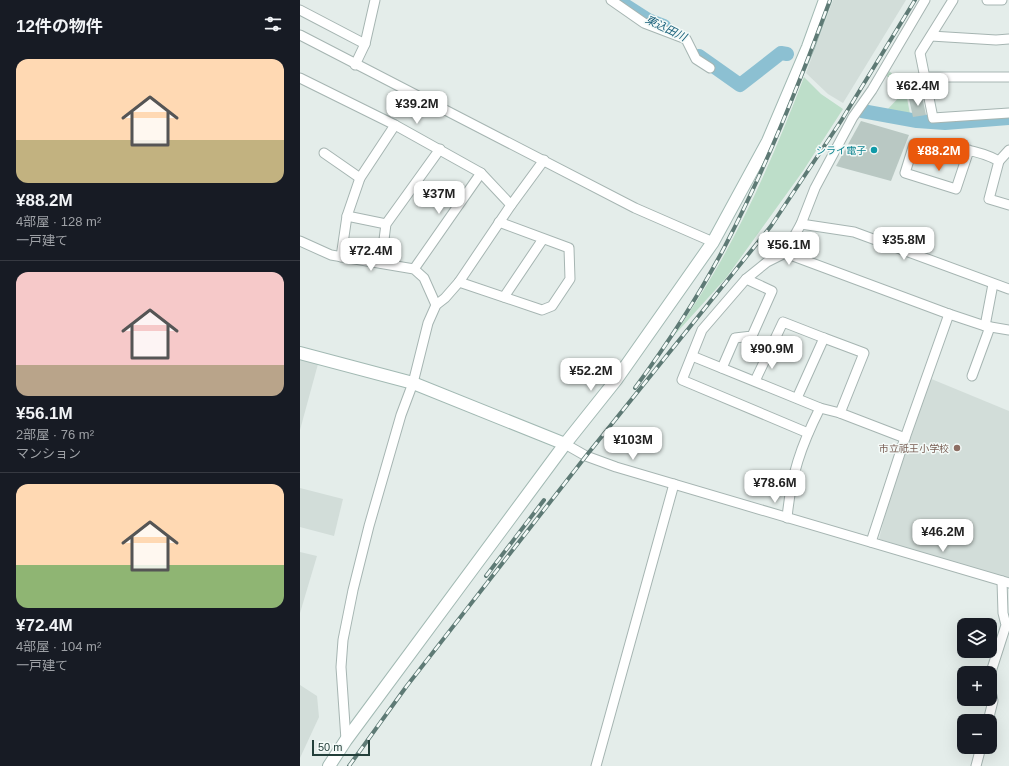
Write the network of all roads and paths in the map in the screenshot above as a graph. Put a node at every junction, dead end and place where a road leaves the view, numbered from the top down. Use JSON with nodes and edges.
{"nodes":[{"id":1,"x":375,"y":0,"type":"edge"},
{"id":2,"x":611,"y":0,"type":"edge"},
{"id":3,"x":826,"y":0,"type":"edge"},
{"id":4,"x":925,"y":0,"type":"edge"},
{"id":5,"x":953,"y":0,"type":"edge"},
{"id":6,"x":987,"y":0,"type":"edge"},
{"id":7,"x":1002,"y":0,"type":"edge"},
{"id":8,"x":300,"y":10,"type":"edge"},
{"id":9,"x":300,"y":35,"type":"edge"},
{"id":10,"x":931,"y":36,"type":"junction"},
{"id":11,"x":1009,"y":39,"type":"edge"},
{"id":12,"x":365,"y":44,"type":"junction"},
{"id":13,"x":355,"y":64,"type":"junction"},
{"id":14,"x":710,"y":68,"type":"dead end"},
{"id":15,"x":925,"y":77,"type":"junction"},
{"id":16,"x":1009,"y":77,"type":"edge"},
{"id":17,"x":300,"y":78,"type":"edge"},
{"id":18,"x":1009,"y":113,"type":"edge"},
{"id":19,"x":395,"y":125,"type":"junction"},
{"id":20,"x":440,"y":149,"type":"junction"},
{"id":21,"x":969,"y":150,"type":"junction"},
{"id":22,"x":1009,"y":150,"type":"edge"},
{"id":23,"x":324,"y":153,"type":"dead end"},
{"id":24,"x":544,"y":160,"type":"junction"},
{"id":25,"x":999,"y":161,"type":"junction"},
{"id":26,"x":481,"y":173,"type":"junction"},
{"id":27,"x":360,"y":178,"type":"junction"},
{"id":28,"x":1009,"y":204,"type":"edge"},
{"id":29,"x":511,"y":205,"type":"junction"},
{"id":30,"x":347,"y":216,"type":"junction"},
{"id":31,"x":499,"y":222,"type":"junction"},
{"id":32,"x":386,"y":224,"type":"junction"},
{"id":33,"x":801,"y":224,"type":"junction"},
{"id":34,"x":543,"y":239,"type":"junction"},
{"id":35,"x":300,"y":241,"type":"edge"},
{"id":36,"x":713,"y":242,"type":"junction"},
{"id":37,"x":785,"y":253,"type":"junction"},
{"id":38,"x":341,"y":257,"type":"junction"},
{"id":39,"x":381,"y":263,"type":"junction"},
{"id":40,"x":414,"y":269,"type":"junction"},
{"id":41,"x":746,"y":280,"type":"junction"},
{"id":42,"x":459,"y":282,"type":"junction"},
{"id":43,"x":993,"y":284,"type":"junction"},
{"id":44,"x":1009,"y":289,"type":"edge"},
{"id":45,"x":504,"y":297,"type":"junction"},
{"id":46,"x":436,"y":305,"type":"junction"},
{"id":47,"x":949,"y":314,"type":"junction"},
{"id":48,"x":988,"y":326,"type":"junction"},
{"id":49,"x":1009,"y":330,"type":"edge"},
{"id":50,"x":824,"y":338,"type":"junction"},
{"id":51,"x":300,"y":353,"type":"edge"},
{"id":52,"x":692,"y":356,"type":"junction"},
{"id":53,"x":722,"y":368,"type":"junction"},
{"id":54,"x":972,"y":376,"type":"dead end"},
{"id":55,"x":756,"y":381,"type":"junction"},
{"id":56,"x":413,"y":383,"type":"junction"},
{"id":57,"x":797,"y":398,"type":"junction"},
{"id":58,"x":820,"y":408,"type":"junction"},
{"id":59,"x":840,"y":413,"type":"junction"},
{"id":60,"x":808,"y":433,"type":"junction"},
{"id":61,"x":905,"y":438,"type":"junction"},
{"id":62,"x":565,"y":444,"type":"junction"},
{"id":63,"x":674,"y":484,"type":"junction"},
{"id":64,"x":787,"y":518,"type":"junction"},
{"id":65,"x":871,"y":542,"type":"junction"},
{"id":66,"x":1005,"y":582,"type":"edge"},
{"id":67,"x":993,"y":666,"type":"edge"},
{"id":68,"x":346,"y":740,"type":"junction"},
{"id":69,"x":979,"y":754,"type":"edge"},
{"id":70,"x":329,"y":766,"type":"edge"},
{"id":71,"x":596,"y":766,"type":"edge"},
{"id":72,"x":976,"y":766,"type":"edge"}],
"edges":[{"from":1,"to":12,"type":"street"},
{"from":2,"to":14,"type":"street"},
{"from":3,"to":36,"type":"street"},
{"from":4,"to":33,"type":"street"},
{"from":5,"to":10,"type":"street"},
{"from":6,"to":7,"type":"street"},
{"from":8,"to":12,"type":"street"},
{"from":9,"to":13,"type":"street"},
{"from":10,"to":11,"type":"street"},
{"from":10,"to":15,"type":"street"},
{"from":12,"to":13,"type":"street"},
{"from":13,"to":24,"type":"street"},
{"from":15,"to":16,"type":"street"},
{"from":15,"to":18,"type":"street"},
{"from":17,"to":19,"type":"street"},
{"from":19,"to":20,"type":"street"},
{"from":19,"to":27,"type":"street"},
{"from":20,"to":26,"type":"street"},
{"from":20,"to":32,"type":"street"},
{"from":21,"to":21,"type":"street"},
{"from":21,"to":25,"type":"street"},
{"from":22,"to":25,"type":"street"},
{"from":23,"to":27,"type":"street"},
{"from":24,"to":29,"type":"street"},
{"from":24,"to":36,"type":"street"},
{"from":25,"to":28,"type":"street"},
{"from":26,"to":29,"type":"street"},
{"from":26,"to":40,"type":"street"},
{"from":27,"to":30,"type":"street"},
{"from":29,"to":31,"type":"street"},
{"from":30,"to":32,"type":"street"},
{"from":30,"to":38,"type":"street"},
{"from":31,"to":34,"type":"street"},
{"from":31,"to":42,"type":"street"},
{"from":32,"to":39,"type":"street"},
{"from":33,"to":37,"type":"street"},
{"from":33,"to":43,"type":"street"},
{"from":34,"to":45,"type":"street"},
{"from":34,"to":45,"type":"street"},
{"from":35,"to":38,"type":"street"},
{"from":36,"to":62,"type":"street"},
{"from":37,"to":41,"type":"street"},
{"from":37,"to":47,"type":"street"},
{"from":38,"to":39,"type":"street"},
{"from":39,"to":40,"type":"street"},
{"from":40,"to":46,"type":"street"},
{"from":41,"to":52,"type":"street"},
{"from":41,"to":53,"type":"street"},
{"from":42,"to":45,"type":"street"},
{"from":42,"to":46,"type":"street"},
{"from":43,"to":44,"type":"street"},
{"from":43,"to":48,"type":"street"},
{"from":46,"to":56,"type":"street"},
{"from":47,"to":48,"type":"street"},
{"from":47,"to":61,"type":"street"},
{"from":48,"to":49,"type":"street"},
{"from":48,"to":54,"type":"street"},
{"from":50,"to":55,"type":"street"},
{"from":50,"to":57,"type":"street"},
{"from":50,"to":59,"type":"street"},
{"from":51,"to":56,"type":"street"},
{"from":52,"to":53,"type":"street"},
{"from":52,"to":60,"type":"street"},
{"from":53,"to":55,"type":"street"},
{"from":55,"to":57,"type":"street"},
{"from":56,"to":62,"type":"street"},
{"from":56,"to":68,"type":"street"},
{"from":57,"to":58,"type":"street"},
{"from":58,"to":59,"type":"street"},
{"from":58,"to":60,"type":"street"},
{"from":59,"to":61,"type":"street"},
{"from":60,"to":64,"type":"street"},
{"from":61,"to":65,"type":"street"},
{"from":62,"to":63,"type":"street"},
{"from":62,"to":68,"type":"street"},
{"from":63,"to":64,"type":"street"},
{"from":63,"to":71,"type":"street"},
{"from":64,"to":65,"type":"street"},
{"from":65,"to":66,"type":"street"},
{"from":66,"to":67,"type":"street"},
{"from":68,"to":70,"type":"street"},
{"from":69,"to":72,"type":"street"}]}
